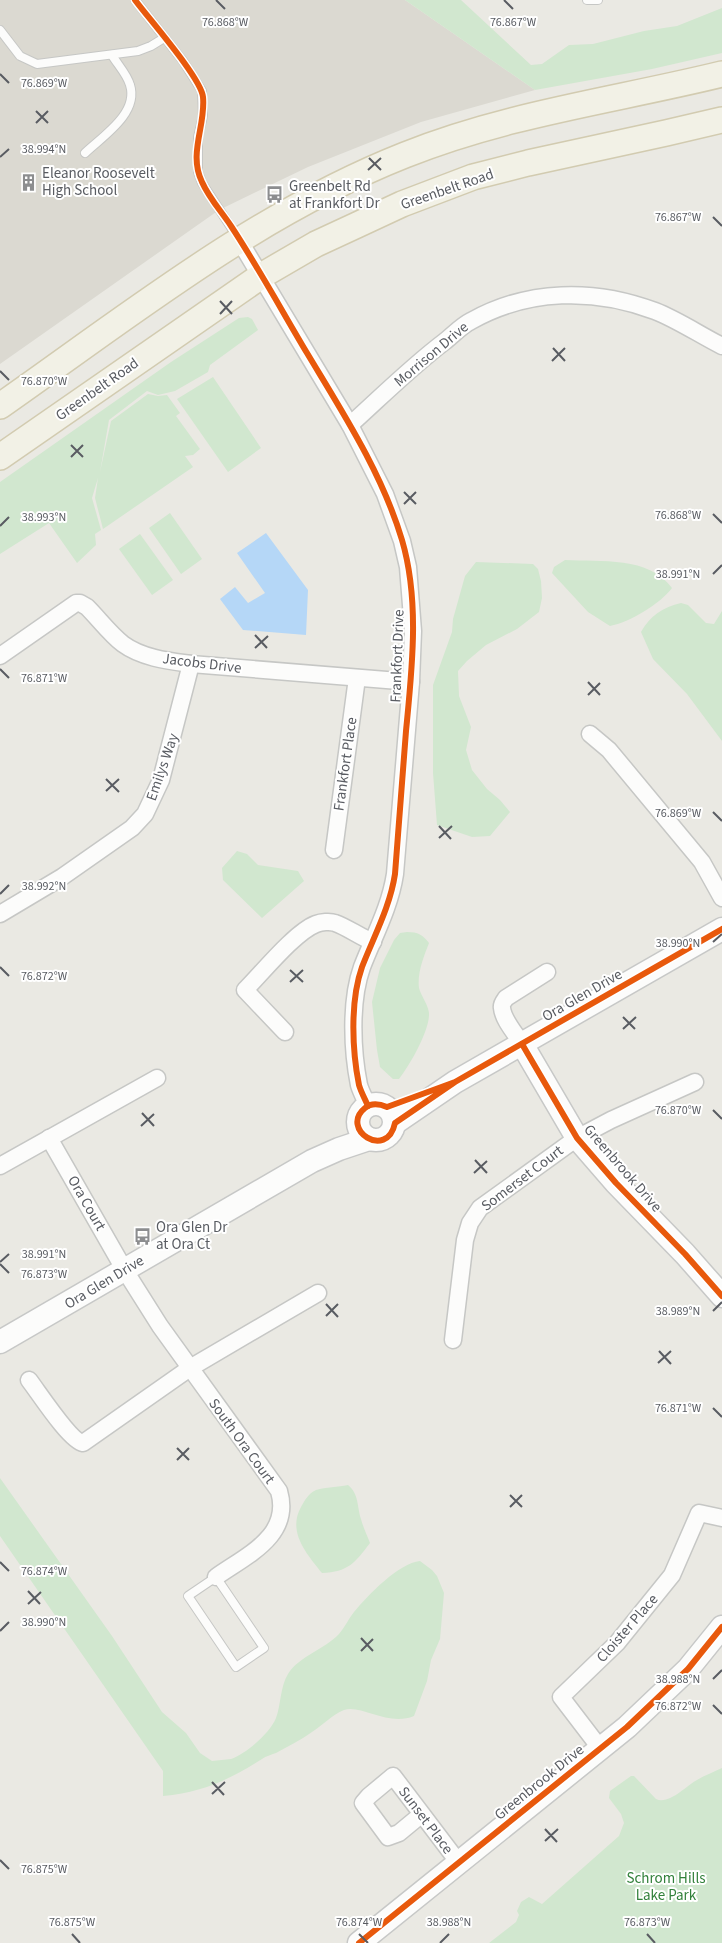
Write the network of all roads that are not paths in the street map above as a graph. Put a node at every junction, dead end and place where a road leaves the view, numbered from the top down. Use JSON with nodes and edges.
{"nodes":[{"id":1,"x":135,"y":0,"type":"edge"},
{"id":2,"x":587,"y":0,"type":"edge"},
{"id":3,"x":598,"y":0,"type":"edge"},
{"id":4,"x":0,"y":30,"type":"edge"},
{"id":5,"x":164,"y":38,"type":"junction"},
{"id":6,"x":112,"y":55,"type":"junction"},
{"id":7,"x":722,"y":74,"type":"edge"},
{"id":8,"x":722,"y":120,"type":"edge"},
{"id":9,"x":85,"y":153,"type":"dead end"},
{"id":10,"x":239,"y":240,"type":"junction"},
{"id":11,"x":261,"y":276,"type":"junction"},
{"id":12,"x":722,"y":346,"type":"edge"},
{"id":13,"x":0,"y":406,"type":"edge"},
{"id":14,"x":350,"y":425,"type":"junction"},
{"id":15,"x":0,"y":457,"type":"edge"},
{"id":16,"x":0,"y":656,"type":"edge"},
{"id":17,"x":191,"y":664,"type":"junction"},
{"id":18,"x":357,"y":678,"type":"junction"},
{"id":19,"x":410,"y":682,"type":"junction"},
{"id":20,"x":590,"y":734,"type":"dead end"},
{"id":21,"x":334,"y":850,"type":"dead end"},
{"id":22,"x":722,"y":898,"type":"edge"},
{"id":23,"x":0,"y":914,"type":"edge"},
{"id":24,"x":722,"y":930,"type":"edge"},
{"id":25,"x":373,"y":942,"type":"junction"},
{"id":26,"x":547,"y":972,"type":"dead end"},
{"id":27,"x":285,"y":1032,"type":"dead end"},
{"id":28,"x":522,"y":1044,"type":"junction"},
{"id":29,"x":157,"y":1078,"type":"dead end"},
{"id":30,"x":695,"y":1082,"type":"dead end"},
{"id":31,"x":375,"y":1120,"type":"junction"},
{"id":32,"x":49,"y":1138,"type":"junction"},
{"id":33,"x":577,"y":1138,"type":"junction"},
{"id":34,"x":0,"y":1166,"type":"edge"},
{"id":35,"x":124,"y":1269,"type":"junction"},
{"id":36,"x":720,"y":1291,"type":"edge"},
{"id":37,"x":318,"y":1293,"type":"dead end"},
{"id":38,"x":453,"y":1340,"type":"dead end"},
{"id":39,"x":0,"y":1342,"type":"edge"},
{"id":40,"x":190,"y":1368,"type":"junction"},
{"id":41,"x":29,"y":1380,"type":"dead end"},
{"id":42,"x":722,"y":1518,"type":"edge"},
{"id":43,"x":216,"y":1577,"type":"junction"},
{"id":44,"x":722,"y":1627,"type":"edge"},
{"id":45,"x":600,"y":1748,"type":"junction"},
{"id":46,"x":422,"y":1814,"type":"junction"},
{"id":47,"x":459,"y":1863,"type":"junction"},
{"id":48,"x":359,"y":1943,"type":"edge"}],
"edges":[{"from":1,"to":5,"type":"lane"},
{"from":2,"to":3,"type":"lane"},
{"from":4,"to":6,"type":"lane"},
{"from":5,"to":6,"type":"lane"},
{"from":5,"to":10,"type":"lane"},
{"from":6,"to":9,"type":"lane"},
{"from":7,"to":10,"type":"main road"},
{"from":8,"to":11,"type":"main road","name":"Greenbelt Road"},
{"from":10,"to":11,"type":"street","name":"Frankfort Drive"},
{"from":10,"to":13,"type":"main road"},
{"from":11,"to":14,"type":"street","name":"Frankfort Drive"},
{"from":11,"to":15,"type":"main road","name":"Greenbelt Road"},
{"from":12,"to":14,"type":"street","name":"Morrison Drive"},
{"from":14,"to":19,"type":"street","name":"Frankfort Drive"},
{"from":16,"to":17,"type":"street","name":"Jacobs Drive"},
{"from":17,"to":18,"type":"street","name":"Jacobs Drive"},
{"from":17,"to":23,"type":"street","name":"Emilys Way"},
{"from":18,"to":19,"type":"street","name":"Jacobs Drive"},
{"from":18,"to":21,"type":"street","name":"Frankfort Place"},
{"from":19,"to":25,"type":"street","name":"Frankfort Drive"},
{"from":20,"to":22,"type":"street"},
{"from":24,"to":28,"type":"street","name":"Ora Glen Drive"},
{"from":25,"to":27,"type":"street"},
{"from":25,"to":31,"type":"street","name":"Frankfort Drive"},
{"from":26,"to":28,"type":"street"},
{"from":28,"to":31,"type":"street","name":"Ora Glen Drive"},
{"from":28,"to":33,"type":"street","name":"Greenbrook Drive"},
{"from":29,"to":32,"type":"street"},
{"from":30,"to":33,"type":"street","name":"Somerset Court"},
{"from":31,"to":35,"type":"street","name":"Ora Glen Drive"},
{"from":32,"to":34,"type":"street"},
{"from":32,"to":35,"type":"street","name":"Ora Court"},
{"from":33,"to":36,"type":"street","name":"Greenbrook Drive"},
{"from":33,"to":38,"type":"street","name":"Somerset Court"},
{"from":35,"to":39,"type":"street","name":"Ora Glen Drive"},
{"from":35,"to":40,"type":"street","name":"South Ora Court"},
{"from":37,"to":40,"type":"street"},
{"from":40,"to":41,"type":"street"},
{"from":40,"to":43,"type":"street","name":"South Ora Court"},
{"from":42,"to":45,"type":"street","name":"Cloister Place"},
{"from":43,"to":43,"type":"lane"},
{"from":44,"to":45,"type":"street","name":"Greenbrook Drive"},
{"from":45,"to":47,"type":"street","name":"Greenbrook Drive"},
{"from":46,"to":46,"type":"street","name":"Sunset Place"},
{"from":46,"to":47,"type":"street","name":"Sunset Place"},
{"from":47,"to":48,"type":"street","name":"Greenbrook Drive"}]}
